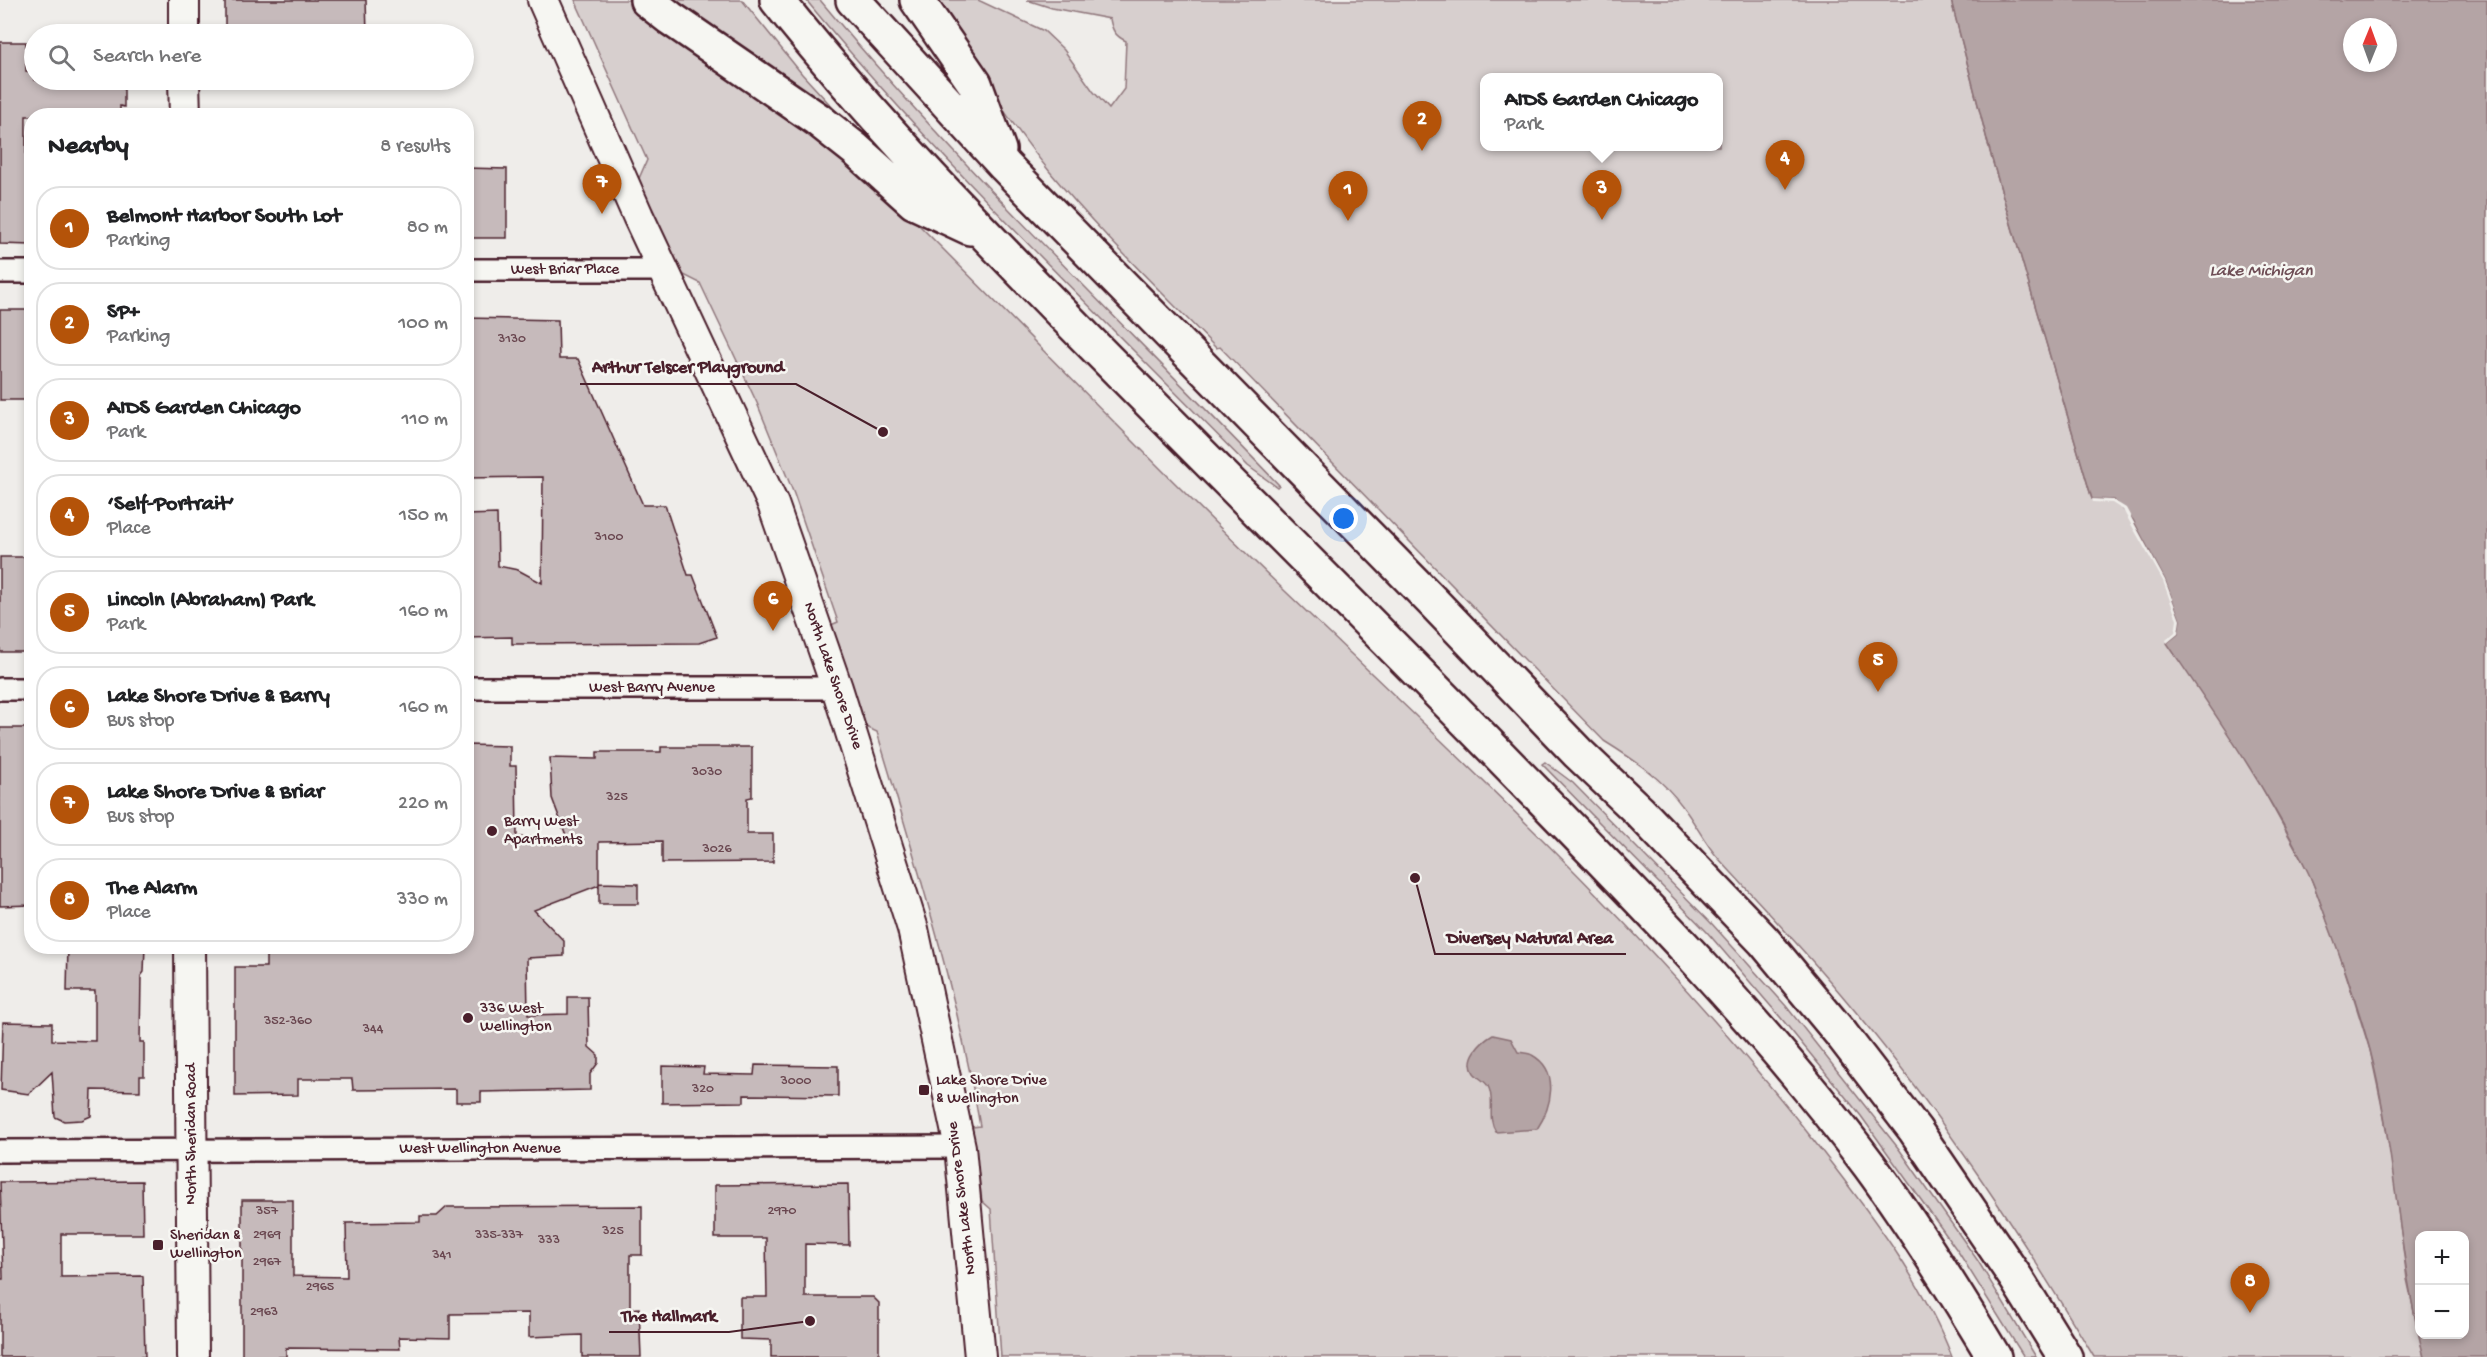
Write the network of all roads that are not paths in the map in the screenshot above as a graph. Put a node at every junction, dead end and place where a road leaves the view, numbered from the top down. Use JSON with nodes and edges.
{"nodes":[{"id":1,"x":184,"y":0,"type":"edge"},
{"id":2,"x":543,"y":0,"type":"edge"},
{"id":3,"x":647,"y":0,"type":"edge"},
{"id":4,"x":777,"y":0,"type":"edge"},
{"id":5,"x":853,"y":0,"type":"edge"},
{"id":6,"x":917,"y":0,"type":"edge"},
{"id":7,"x":184,"y":24,"type":"edge"},
{"id":8,"x":184,"y":90,"type":"edge"},
{"id":9,"x":184,"y":108,"type":"edge"},
{"id":10,"x":1005,"y":166,"type":"junction"},
{"id":11,"x":984,"y":234,"type":"junction"},
{"id":12,"x":474,"y":270,"type":"edge"},
{"id":13,"x":663,"y":270,"type":"junction"},
{"id":14,"x":0,"y":272,"type":"edge"},
{"id":15,"x":24,"y":272,"type":"edge"},
{"id":16,"x":474,"y":688,"type":"edge"},
{"id":17,"x":837,"y":688,"type":"junction"},
{"id":18,"x":0,"y":689,"type":"edge"},
{"id":19,"x":24,"y":689,"type":"edge"},
{"id":20,"x":190,"y":954,"type":"edge"},
{"id":21,"x":960,"y":1147,"type":"junction"},
{"id":22,"x":192,"y":1150,"type":"junction"},
{"id":23,"x":0,"y":1151,"type":"edge"},
{"id":24,"x":193,"y":1357,"type":"edge"},
{"id":25,"x":980,"y":1357,"type":"edge"},
{"id":26,"x":1994,"y":1357,"type":"edge"},
{"id":27,"x":2065,"y":1357,"type":"edge"}],
"edges":[{"from":1,"to":7,"type":"street"},
{"from":2,"to":13,"type":"street","name":"North Lake Shore Drive"},
{"from":3,"to":11,"type":"highway"},
{"from":4,"to":11,"type":"highway"},
{"from":5,"to":10,"type":"highway"},
{"from":6,"to":10,"type":"highway"},
{"from":8,"to":9,"type":"street"},
{"from":10,"to":27,"type":"highway"},
{"from":11,"to":26,"type":"highway"},
{"from":12,"to":13,"type":"street","name":"West Briar Place"},
{"from":13,"to":17,"type":"street","name":"North Lake Shore Drive"},
{"from":14,"to":15,"type":"street"},
{"from":16,"to":17,"type":"street","name":"West Barry Avenue"},
{"from":17,"to":21,"type":"street","name":"North Lake Shore Drive"},
{"from":18,"to":19,"type":"street"},
{"from":20,"to":22,"type":"street","name":"North Sheridan Road"},
{"from":21,"to":22,"type":"street","name":"West Wellington Avenue"},
{"from":21,"to":25,"type":"street","name":"North Lake Shore Drive"},
{"from":22,"to":23,"type":"street","name":"West Wellington Avenue"},
{"from":22,"to":24,"type":"street","name":"North Sheridan Road"}]}
